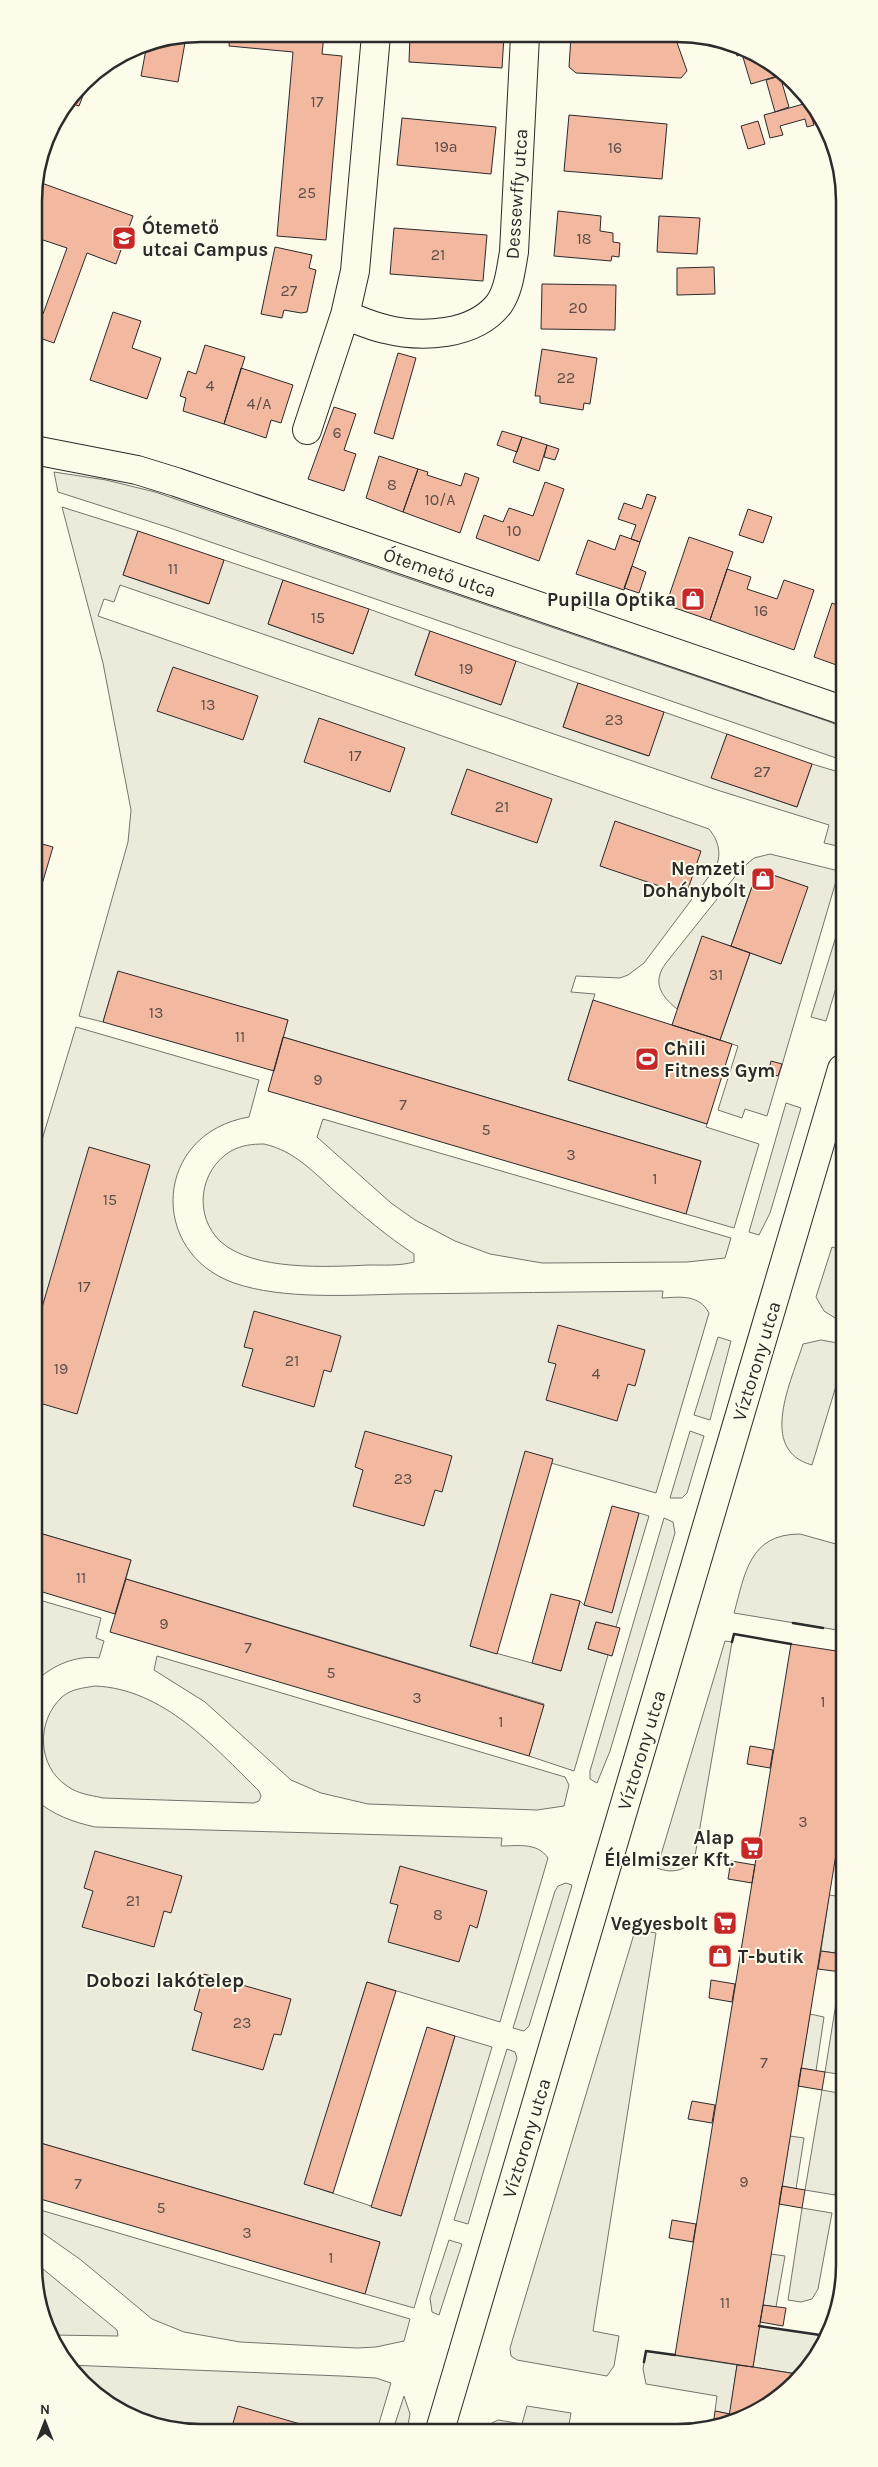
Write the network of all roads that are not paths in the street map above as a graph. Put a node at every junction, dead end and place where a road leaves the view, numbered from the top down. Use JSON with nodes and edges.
{"nodes":[{"id":1,"x":375,"y":42,"type":"edge"},
{"id":2,"x":525,"y":42,"type":"edge"},
{"id":3,"x":345,"y":315,"type":"junction"},
{"id":4,"x":307,"y":430,"type":"dead end"},
{"id":5,"x":43,"y":452,"type":"edge"},
{"id":6,"x":836,"y":708,"type":"edge"},
{"id":7,"x":836,"y":1091,"type":"edge"},
{"id":8,"x":442,"y":2424,"type":"edge"}],
"edges":[{"from":1,"to":3,"type":"street"},
{"from":2,"to":3,"type":"street","name":"Dessewffy utca"},
{"from":3,"to":4,"type":"street"},
{"from":5,"to":6,"type":"street","name":"Ótemető utca"},
{"from":7,"to":8,"type":"street","name":"Víztorony utca"}]}
